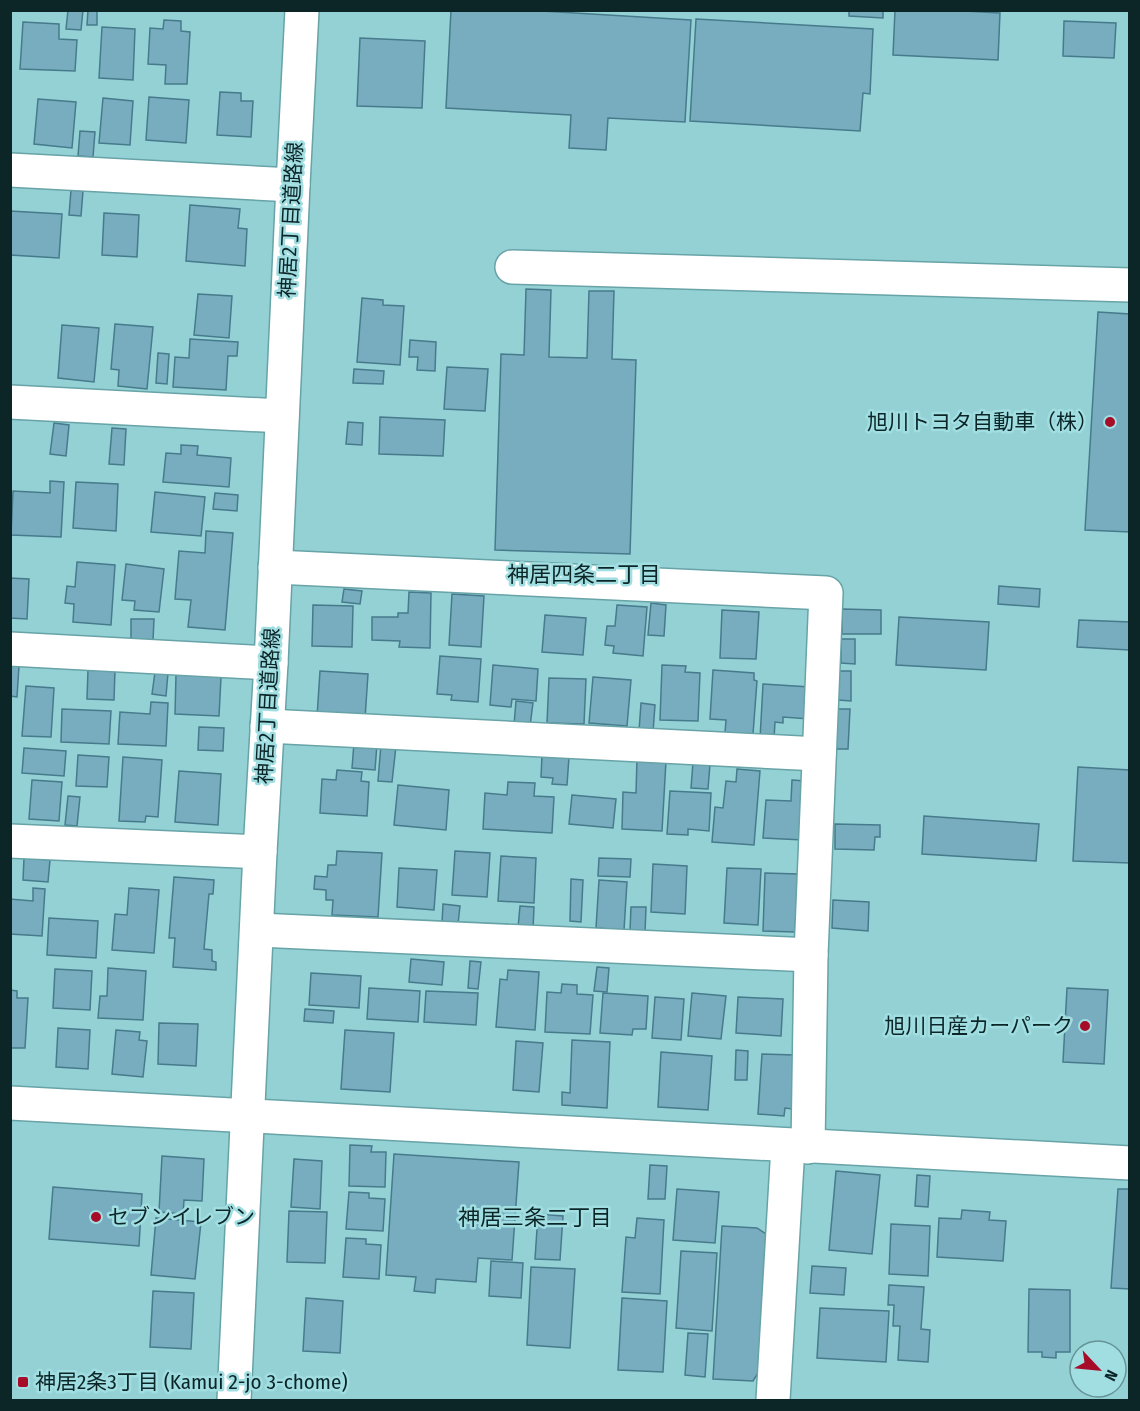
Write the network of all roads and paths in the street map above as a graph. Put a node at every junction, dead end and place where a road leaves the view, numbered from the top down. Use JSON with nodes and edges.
{"nodes":[{"id":1,"x":302,"y":10,"type":"edge"},
{"id":2,"x":10,"y":170,"type":"edge"},
{"id":3,"x":293,"y":185,"type":"junction"},
{"id":4,"x":512,"y":267,"type":"dead end"},
{"id":5,"x":1130,"y":285,"type":"edge"},
{"id":6,"x":10,"y":402,"type":"edge"},
{"id":7,"x":282,"y":416,"type":"junction"},
{"id":8,"x":275,"y":567,"type":"junction"},
{"id":9,"x":10,"y":649,"type":"edge"},
{"id":10,"x":271,"y":663,"type":"junction"},
{"id":11,"x":267,"y":726,"type":"junction"},
{"id":12,"x":819,"y":754,"type":"junction"},
{"id":13,"x":10,"y":841,"type":"edge"},
{"id":14,"x":260,"y":852,"type":"junction"},
{"id":15,"x":258,"y":930,"type":"junction"},
{"id":16,"x":811,"y":955,"type":"junction"},
{"id":17,"x":10,"y":1103,"type":"edge"},
{"id":18,"x":247,"y":1115,"type":"junction"},
{"id":19,"x":798,"y":1147,"type":"junction"},
{"id":20,"x":1130,"y":1163,"type":"edge"},
{"id":21,"x":234,"y":1401,"type":"edge"},
{"id":22,"x":773,"y":1401,"type":"edge"}],
"edges":[{"from":1,"to":3,"type":"street","name":"神居2丁目道路線"},
{"from":2,"to":3,"type":"street"},
{"from":3,"to":7,"type":"street","name":"神居2丁目道路線"},
{"from":4,"to":5,"type":"street"},
{"from":6,"to":7,"type":"street"},
{"from":7,"to":8,"type":"street","name":"神居2丁目道路線"},
{"from":8,"to":10,"type":"street","name":"神居2丁目道路線"},
{"from":8,"to":12,"type":"street"},
{"from":9,"to":10,"type":"street"},
{"from":10,"to":11,"type":"street","name":"神居2丁目道路線"},
{"from":11,"to":12,"type":"street"},
{"from":11,"to":14,"type":"street","name":"神居2丁目道路線"},
{"from":12,"to":16,"type":"street"},
{"from":13,"to":14,"type":"street"},
{"from":14,"to":15,"type":"street","name":"神居2丁目道路線"},
{"from":15,"to":16,"type":"street"},
{"from":15,"to":18,"type":"street","name":"神居2丁目道路線"},
{"from":16,"to":19,"type":"street"},
{"from":17,"to":18,"type":"street"},
{"from":18,"to":19,"type":"street"},
{"from":18,"to":21,"type":"street","name":"神居2丁目道路線"},
{"from":19,"to":20,"type":"street"},
{"from":19,"to":22,"type":"street"}]}
